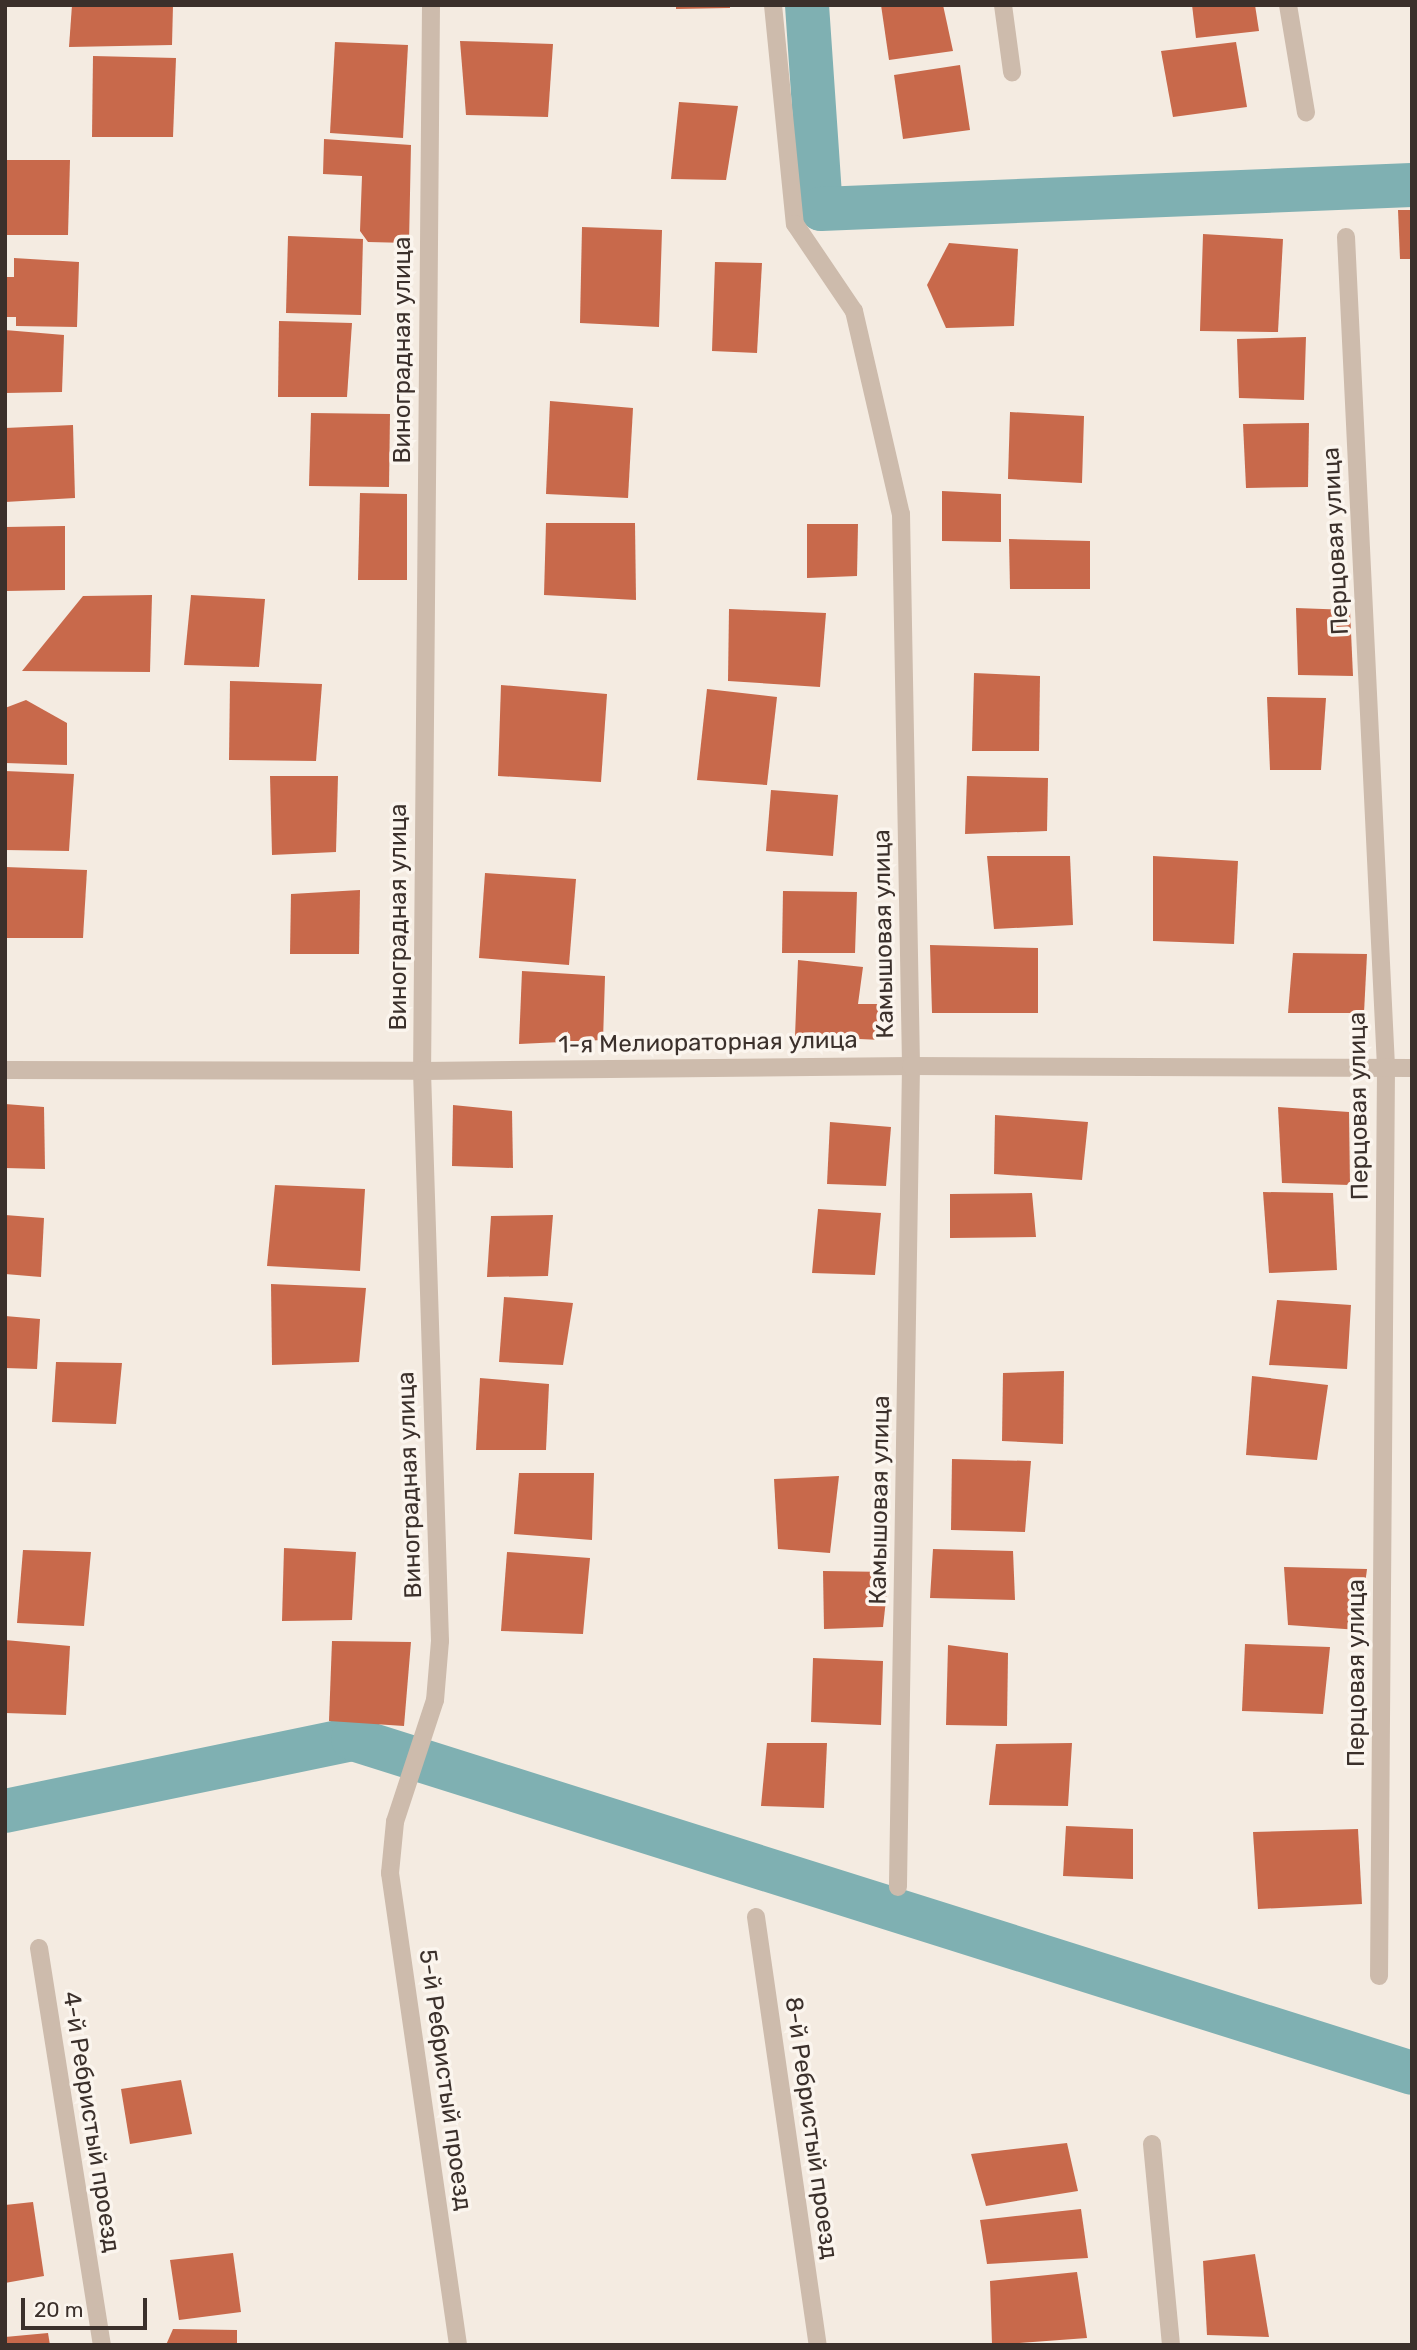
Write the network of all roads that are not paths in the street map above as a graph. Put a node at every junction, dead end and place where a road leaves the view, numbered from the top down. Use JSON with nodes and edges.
{"nodes":[{"id":1,"x":431,"y":5,"type":"edge"},
{"id":2,"x":773,"y":5,"type":"edge"},
{"id":3,"x":1003,"y":5,"type":"edge"},
{"id":4,"x":1288,"y":5,"type":"edge"},
{"id":5,"x":1012,"y":72,"type":"dead end"},
{"id":6,"x":1306,"y":113,"type":"dead end"},
{"id":7,"x":1346,"y":237,"type":"dead end"},
{"id":8,"x":911,"y":1066,"type":"junction"},
{"id":9,"x":1386,"y":1068,"type":"junction"},
{"id":10,"x":1412,"y":1068,"type":"edge"},
{"id":11,"x":5,"y":1070,"type":"edge"},
{"id":12,"x":422,"y":1071,"type":"junction"},
{"id":13,"x":395,"y":1822,"type":"joint"},
{"id":14,"x":898,"y":1887,"type":"dead end"},
{"id":15,"x":756,"y":1917,"type":"dead end"},
{"id":16,"x":38,"y":1948,"type":"dead end"},
{"id":17,"x":1379,"y":1976,"type":"dead end"},
{"id":18,"x":1152,"y":2144,"type":"dead end"},
{"id":19,"x":102,"y":2345,"type":"edge"},
{"id":20,"x":458,"y":2345,"type":"edge"},
{"id":21,"x":818,"y":2345,"type":"edge"},
{"id":22,"x":1171,"y":2345,"type":"edge"}],
"edges":[{"from":1,"to":12,"type":"street","name":"Виноградная улица"},
{"from":2,"to":8,"type":"street","name":"Камышовая улица"},
{"from":3,"to":5,"type":"street"},
{"from":4,"to":6,"type":"street"},
{"from":7,"to":9,"type":"street","name":"Перцовая улица"},
{"from":8,"to":9,"type":"street","name":"1-я Мелиораторная улица"},
{"from":8,"to":12,"type":"street","name":"1-я Мелиораторная улица"},
{"from":8,"to":14,"type":"street","name":"Камышовая улица"},
{"from":9,"to":10,"type":"street","name":"1-я Мелиораторная улица"},
{"from":9,"to":17,"type":"street","name":"Перцовая улица"},
{"from":11,"to":12,"type":"street","name":"1-я Мелиораторная улица"},
{"from":12,"to":13,"type":"street","name":"Виноградная улица"},
{"from":13,"to":20,"type":"street","name":"5-й Ребристый проезд"},
{"from":15,"to":21,"type":"street","name":"8-й Ребристый проезд"},
{"from":16,"to":19,"type":"street","name":"4-й Ребристый проезд"},
{"from":18,"to":22,"type":"street"}]}
